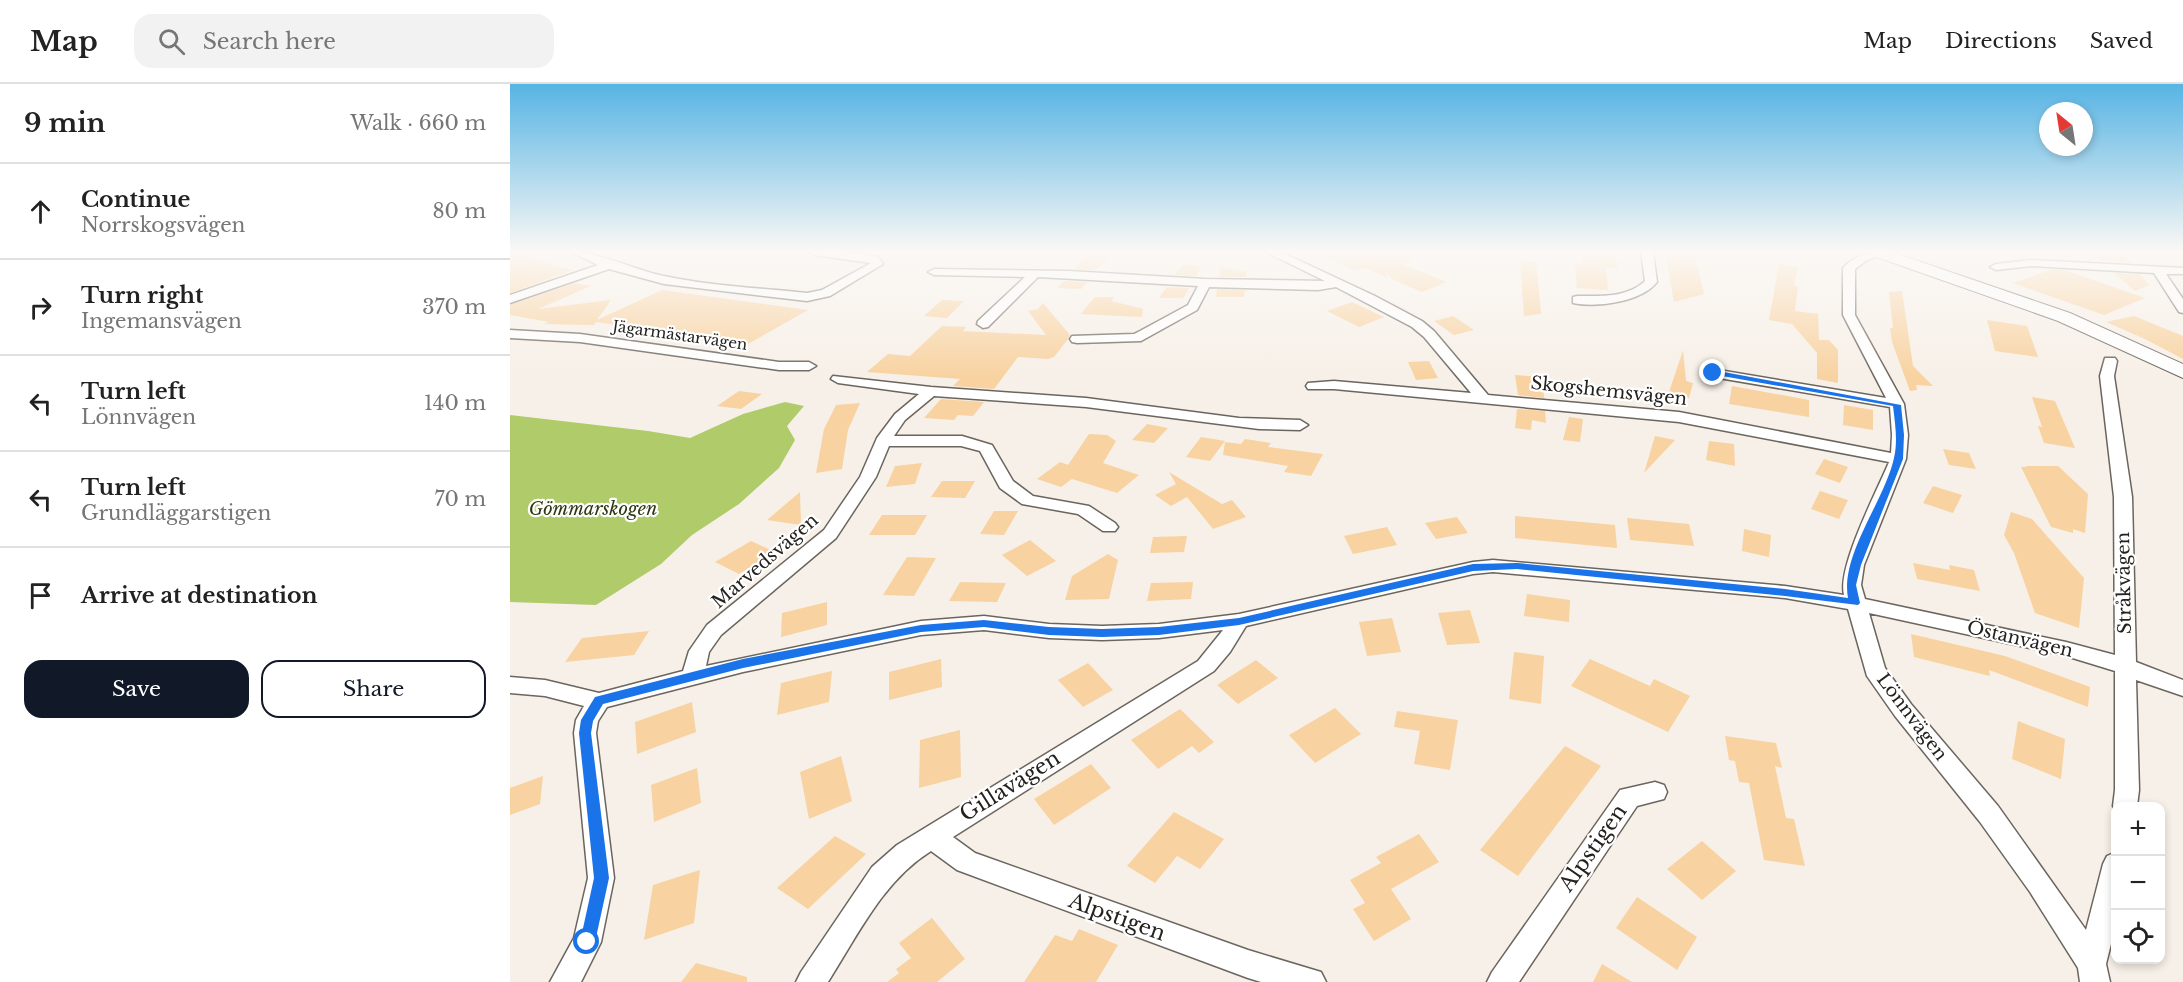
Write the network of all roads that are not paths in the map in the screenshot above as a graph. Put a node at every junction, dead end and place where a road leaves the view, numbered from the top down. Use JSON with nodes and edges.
{"nodes":[{"id":1,"x":525,"y":294,"type":"edge"},
{"id":2,"x":782,"y":294,"type":"edge"},
{"id":3,"x":822,"y":294,"type":"edge"},
{"id":4,"x":1014,"y":294,"type":"edge"},
{"id":5,"x":1199,"y":294,"type":"edge"},
{"id":6,"x":1358,"y":294,"type":"edge"},
{"id":7,"x":1634,"y":294,"type":"edge"},
{"id":8,"x":1849,"y":294,"type":"edge"},
{"id":9,"x":1998,"y":294,"type":"edge"},
{"id":10,"x":2173,"y":294,"type":"edge"},
{"id":11,"x":510,"y":299,"type":"edge"},
{"id":12,"x":1577,"y":300,"type":"dead end"},
{"id":13,"x":2183,"y":309,"type":"edge"},
{"id":14,"x":983,"y":324,"type":"dead end"},
{"id":15,"x":510,"y":334,"type":"edge"},
{"id":16,"x":1077,"y":339,"type":"dead end"},
{"id":17,"x":2110,"y":361,"type":"dead end"},
{"id":18,"x":809,"y":366,"type":"dead end"},
{"id":19,"x":2183,"y":372,"type":"edge"},
{"id":20,"x":1713,"y":373,"type":"dead end"},
{"id":21,"x":838,"y":379,"type":"dead end"},
{"id":22,"x":1313,"y":386,"type":"dead end"},
{"id":23,"x":931,"y":391,"type":"junction"},
{"id":24,"x":1482,"y":397,"type":"junction"},
{"id":25,"x":1897,"y":405,"type":"junction"},
{"id":26,"x":1300,"y":425,"type":"dead end"},
{"id":27,"x":883,"y":441,"type":"junction"},
{"id":28,"x":1898,"y":459,"type":"junction"},
{"id":29,"x":1109,"y":526,"type":"dead end"},
{"id":30,"x":1854,"y":603,"type":"junction"},
{"id":31,"x":1239,"y":621,"type":"junction"},
{"id":32,"x":2125,"y":666,"type":"junction"},
{"id":33,"x":693,"y":676,"type":"junction"},
{"id":34,"x":510,"y":684,"type":"edge"},
{"id":35,"x":2183,"y":688,"type":"edge"},
{"id":36,"x":599,"y":701,"type":"junction"},
{"id":37,"x":1655,"y":792,"type":"dead end"},
{"id":38,"x":2126,"y":802,"type":"edge"},
{"id":39,"x":931,"y":836,"type":"junction"},
{"id":40,"x":2111,"y":884,"type":"edge"},
{"id":41,"x":2093,"y":973,"type":"edge"},
{"id":42,"x":565,"y":982,"type":"edge"},
{"id":43,"x":811,"y":982,"type":"edge"},
{"id":44,"x":1311,"y":982,"type":"edge"},
{"id":45,"x":1502,"y":982,"type":"edge"}],
"edges":[{"from":1,"to":11,"type":"street"},
{"from":2,"to":3,"type":"street"},
{"from":4,"to":14,"type":"street"},
{"from":5,"to":16,"type":"street"},
{"from":6,"to":24,"type":"street"},
{"from":7,"to":12,"type":"street"},
{"from":8,"to":25,"type":"street","name":"Lönnvägen"},
{"from":9,"to":19,"type":"street"},
{"from":10,"to":13,"type":"street"},
{"from":15,"to":18,"type":"street","name":"Jägarmästarvägen"},
{"from":17,"to":32,"type":"street","name":"Stråkvägen"},
{"from":20,"to":25,"type":"street"},
{"from":21,"to":23,"type":"street"},
{"from":22,"to":24,"type":"street","name":"Skogshemsvägen"},
{"from":23,"to":26,"type":"street"},
{"from":23,"to":27,"type":"street","name":"Marvedsvägen"},
{"from":24,"to":28,"type":"street","name":"Skogshemsvägen"},
{"from":25,"to":28,"type":"street","name":"Lönnvägen"},
{"from":27,"to":29,"type":"street"},
{"from":27,"to":33,"type":"street","name":"Marvedsvägen"},
{"from":28,"to":30,"type":"street","name":"Lönnvägen"},
{"from":30,"to":31,"type":"street","name":"Östanvägen"},
{"from":30,"to":32,"type":"street","name":"Östanvägen"},
{"from":30,"to":41,"type":"street","name":"Lönnvägen"},
{"from":31,"to":33,"type":"street","name":"Östanvägen"},
{"from":31,"to":39,"type":"street","name":"Gillavägen"},
{"from":32,"to":35,"type":"street","name":"Östanvägen"},
{"from":32,"to":38,"type":"street","name":"Stråkvägen"},
{"from":33,"to":36,"type":"street","name":"Östanvägen"},
{"from":34,"to":36,"type":"street"},
{"from":36,"to":42,"type":"street"},
{"from":37,"to":45,"type":"street","name":"Alpstigen"},
{"from":39,"to":43,"type":"street","name":"Gillavägen"},
{"from":39,"to":44,"type":"street","name":"Alpstigen"},
{"from":40,"to":41,"type":"street"}]}
